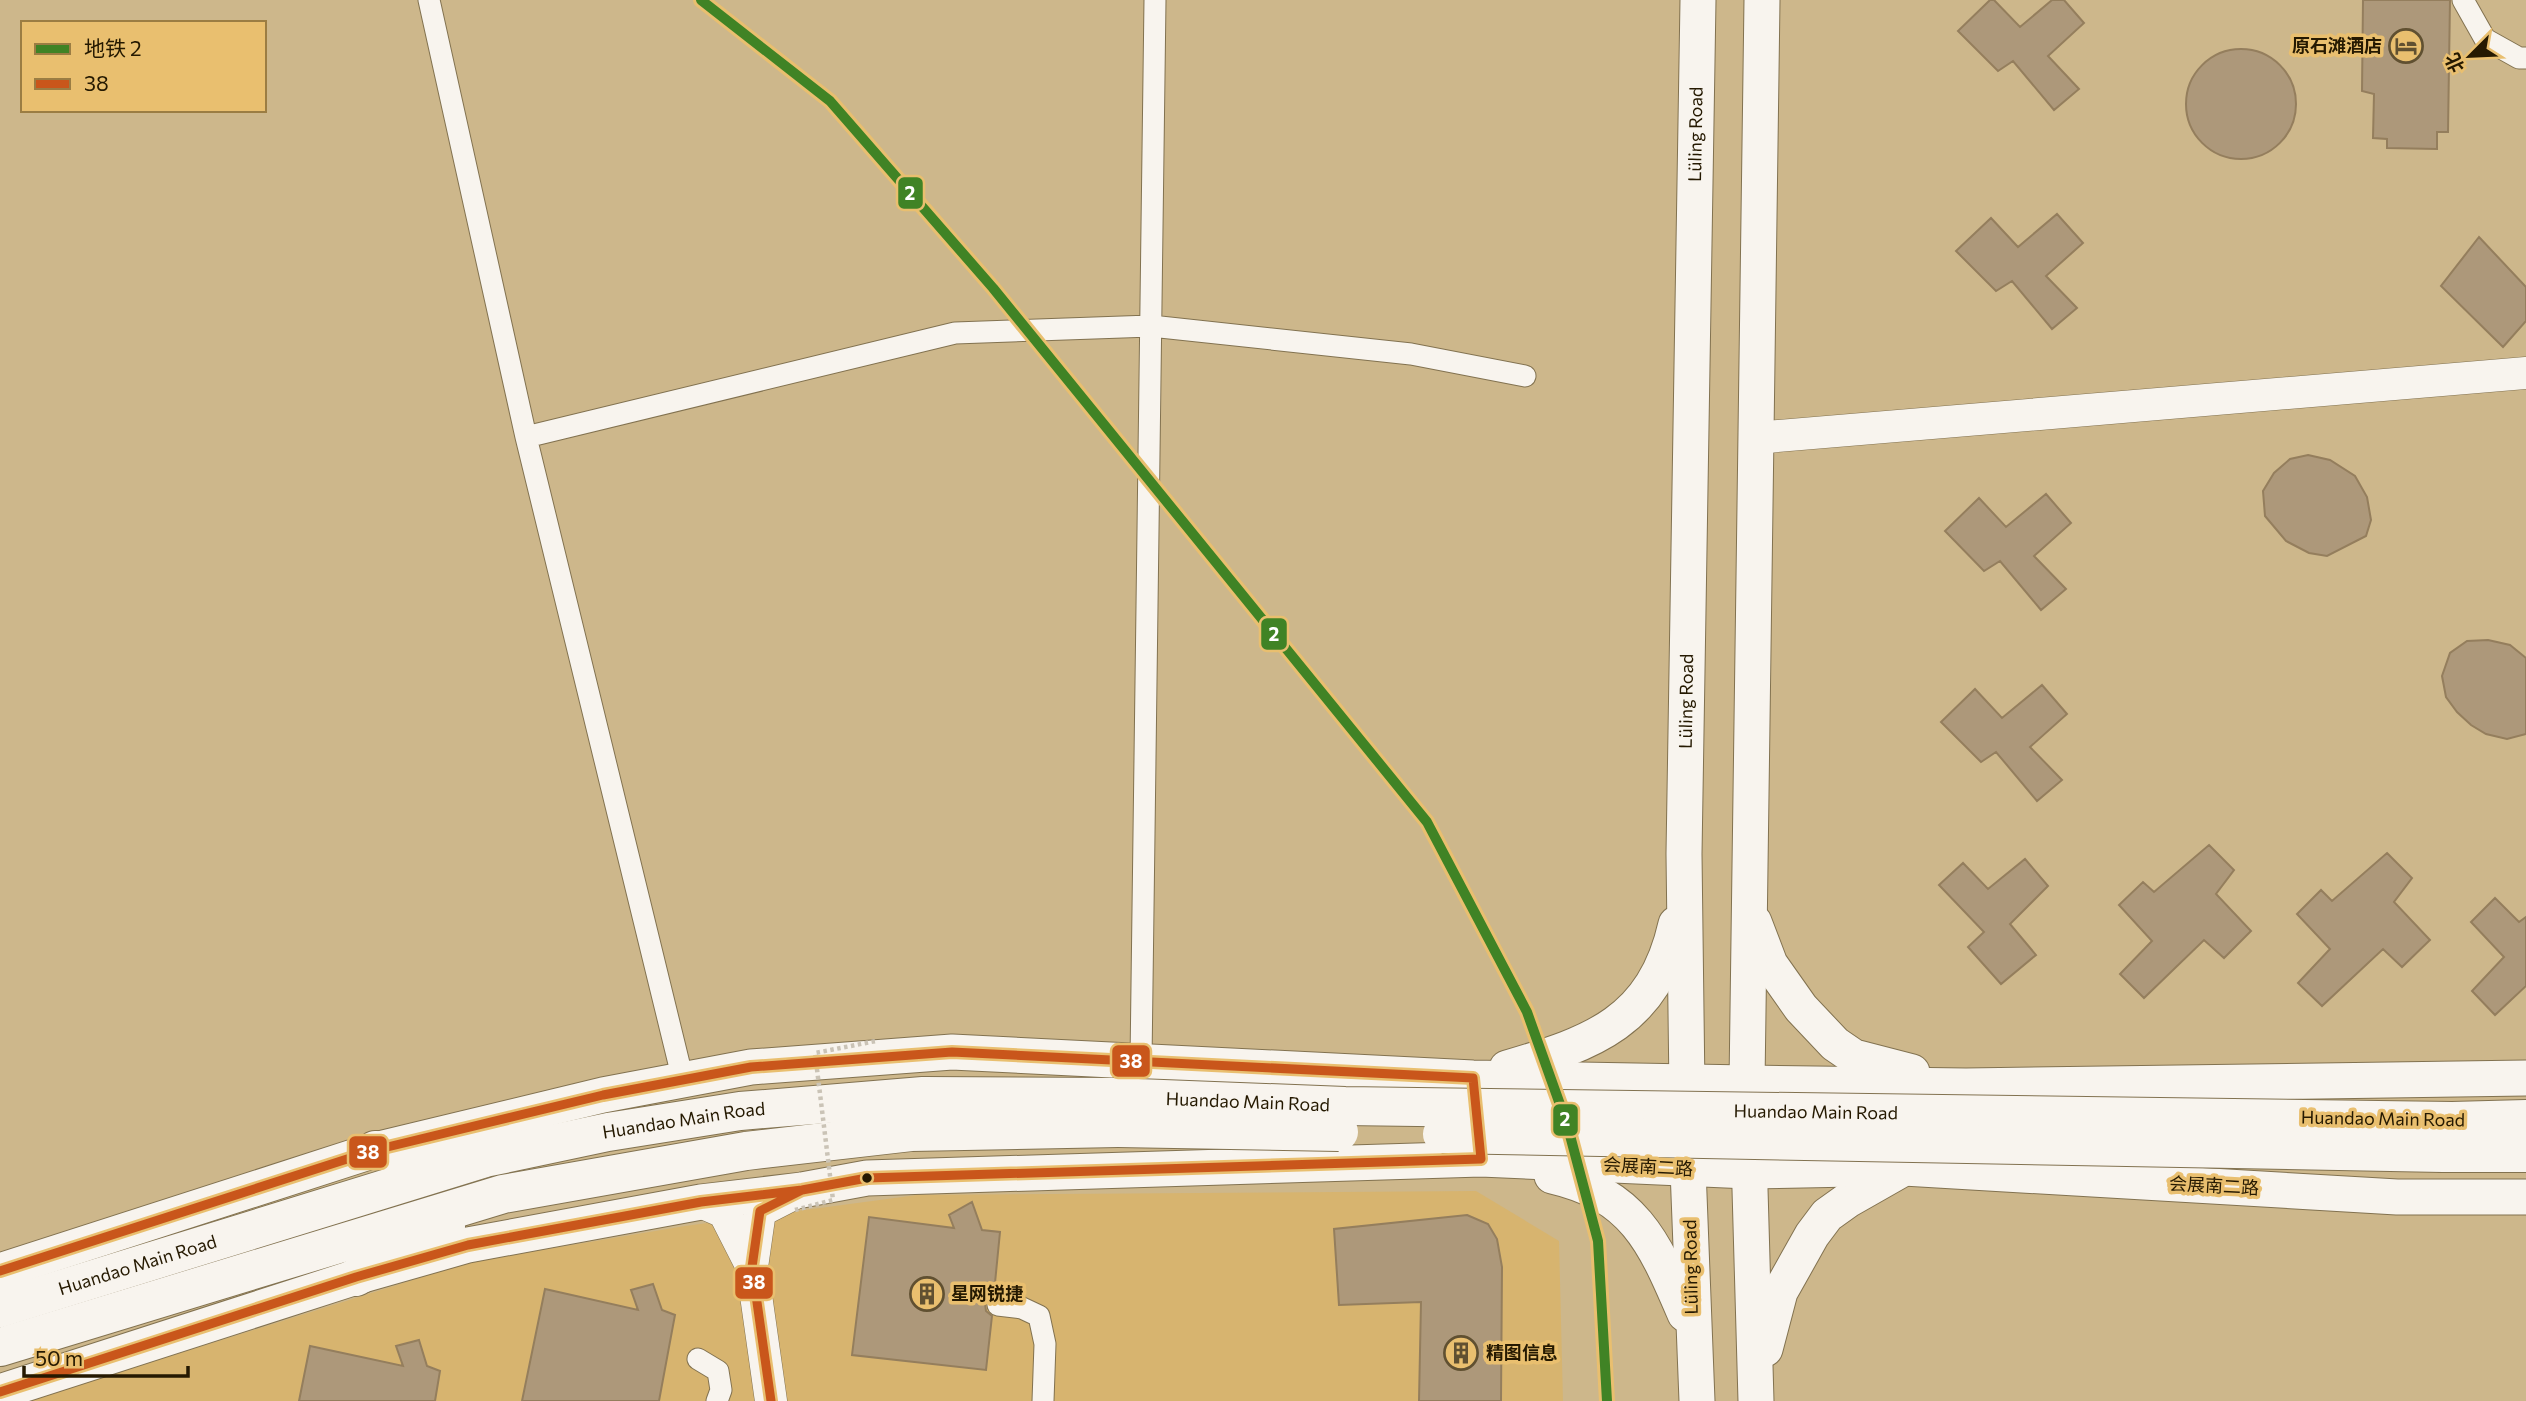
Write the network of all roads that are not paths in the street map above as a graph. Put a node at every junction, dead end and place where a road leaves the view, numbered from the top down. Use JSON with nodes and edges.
{"nodes":[{"id":1,"x":429,"y":0,"type":"edge"},
{"id":2,"x":1155,"y":0,"type":"edge"},
{"id":3,"x":1698,"y":0,"type":"edge"},
{"id":4,"x":1762,"y":0,"type":"edge"},
{"id":5,"x":2463,"y":0,"type":"edge"},
{"id":6,"x":2526,"y":58,"type":"edge"},
{"id":7,"x":1151,"y":326,"type":"junction"},
{"id":8,"x":2526,"y":373,"type":"edge"},
{"id":9,"x":1525,"y":376,"type":"dead end"},
{"id":10,"x":526,"y":437,"type":"junction"},
{"id":11,"x":1755,"y":438,"type":"junction"},
{"id":12,"x":1684,"y":854,"type":"junction"},
{"id":13,"x":1748,"y":909,"type":"junction"},
{"id":14,"x":1142,"y":1061,"type":"junction"},
{"id":15,"x":1474,"y":1078,"type":"junction"},
{"id":16,"x":2526,"y":1079,"type":"edge"},
{"id":17,"x":683,"y":1080,"type":"junction"},
{"id":18,"x":1688,"y":1082,"type":"junction"},
{"id":19,"x":1747,"y":1083,"type":"junction"},
{"id":20,"x":1966,"y":1086,"type":"junction"},
{"id":21,"x":1115,"y":1112,"type":"junction"},
{"id":22,"x":2526,"y":1119,"type":"edge"},
{"id":23,"x":2447,"y":1137,"type":"junction"},
{"id":24,"x":376,"y":1150,"type":"junction"},
{"id":25,"x":2526,"y":1153,"type":"edge"},
{"id":26,"x":485,"y":1158,"type":"junction"},
{"id":27,"x":1480,"y":1159,"type":"junction"},
{"id":28,"x":1904,"y":1168,"type":"junction"},
{"id":29,"x":1688,"y":1170,"type":"junction"},
{"id":30,"x":1748,"y":1171,"type":"junction"},
{"id":31,"x":503,"y":1194,"type":"junction"},
{"id":32,"x":2526,"y":1197,"type":"edge"},
{"id":33,"x":798,"y":1200,"type":"junction"},
{"id":34,"x":701,"y":1202,"type":"junction"},
{"id":35,"x":752,"y":1267,"type":"junction"},
{"id":36,"x":0,"y":1271,"type":"edge"},
{"id":37,"x":356,"y":1277,"type":"junction"},
{"id":38,"x":998,"y":1304,"type":"dead end"},
{"id":39,"x":0,"y":1308,"type":"edge"},
{"id":40,"x":1693,"y":1331,"type":"junction"},
{"id":41,"x":0,"y":1347,"type":"edge"},
{"id":42,"x":698,"y":1359,"type":"dead end"},
{"id":43,"x":0,"y":1392,"type":"edge"},
{"id":44,"x":1755,"y":1394,"type":"edge"},
{"id":45,"x":717,"y":1401,"type":"edge"},
{"id":46,"x":771,"y":1401,"type":"edge"},
{"id":47,"x":1042,"y":1401,"type":"edge"},
{"id":48,"x":1697,"y":1401,"type":"edge"}],
"edges":[{"from":1,"to":10,"type":"street"},
{"from":2,"to":7,"type":"street"},
{"from":3,"to":12,"type":"main road","name":"Lüling Road"},
{"from":4,"to":11,"type":"main road"},
{"from":5,"to":6,"type":"street"},
{"from":7,"to":9,"type":"street"},
{"from":7,"to":10,"type":"street"},
{"from":7,"to":14,"type":"street"},
{"from":8,"to":11,"type":"street"},
{"from":10,"to":17,"type":"street"},
{"from":11,"to":13,"type":"main road"},
{"from":12,"to":15,"type":"main road"},
{"from":12,"to":18,"type":"main road","name":"Lüling Road"},
{"from":13,"to":19,"type":"main road"},
{"from":13,"to":20,"type":"main road"},
{"from":14,"to":15,"type":"main road"},
{"from":14,"to":17,"type":"main road"},
{"from":15,"to":18,"type":"main road"},
{"from":15,"to":27,"type":"main road"},
{"from":16,"to":20,"type":"main road"},
{"from":17,"to":24,"type":"main road"},
{"from":18,"to":19,"type":"main road"},
{"from":18,"to":29,"type":"main road","name":"Lüling Road"},
{"from":19,"to":20,"type":"main road"},
{"from":19,"to":30,"type":"main road"},
{"from":21,"to":23,"type":"highway","name":"Huandao Main Road","bridge":true},
{"from":21,"to":26,"type":"highway","name":"Huandao Main Road"},
{"from":21,"to":31,"type":"highway","name":"Huandao Main Road"},
{"from":22,"to":23,"type":"highway","name":"Huandao Main Road"},
{"from":23,"to":25,"type":"highway","name":"Huandao Main Road"},
{"from":24,"to":26,"type":"highway"},
{"from":24,"to":36,"type":"main road"},
{"from":26,"to":39,"type":"highway","name":"Huandao Main Road"},
{"from":27,"to":29,"type":"main road","name":"会展南二路"},
{"from":27,"to":33,"type":"main road","name":"会展南二路"},
{"from":27,"to":40,"type":"main road"},
{"from":28,"to":30,"type":"main road","name":"会展南二路"},
{"from":28,"to":32,"type":"main road","name":"会展南二路"},
{"from":28,"to":44,"type":"main road"},
{"from":29,"to":30,"type":"main road","name":"会展南二路"},
{"from":29,"to":40,"type":"main road","name":"Lüling Road"},
{"from":30,"to":44,"type":"main road"},
{"from":31,"to":37,"type":"highway"},
{"from":31,"to":41,"type":"highway","name":"Huandao Main Road"},
{"from":33,"to":34,"type":"main road","name":"会展南二路"},
{"from":33,"to":35,"type":"street"},
{"from":34,"to":35,"type":"street"},
{"from":34,"to":37,"type":"main road","name":"会展南二路"},
{"from":35,"to":46,"type":"street"},
{"from":37,"to":43,"type":"main road","name":"会展南二路"},
{"from":38,"to":47,"type":"street"},
{"from":40,"to":48,"type":"main road","name":"Lüling Road"},
{"from":42,"to":45,"type":"street"}]}
